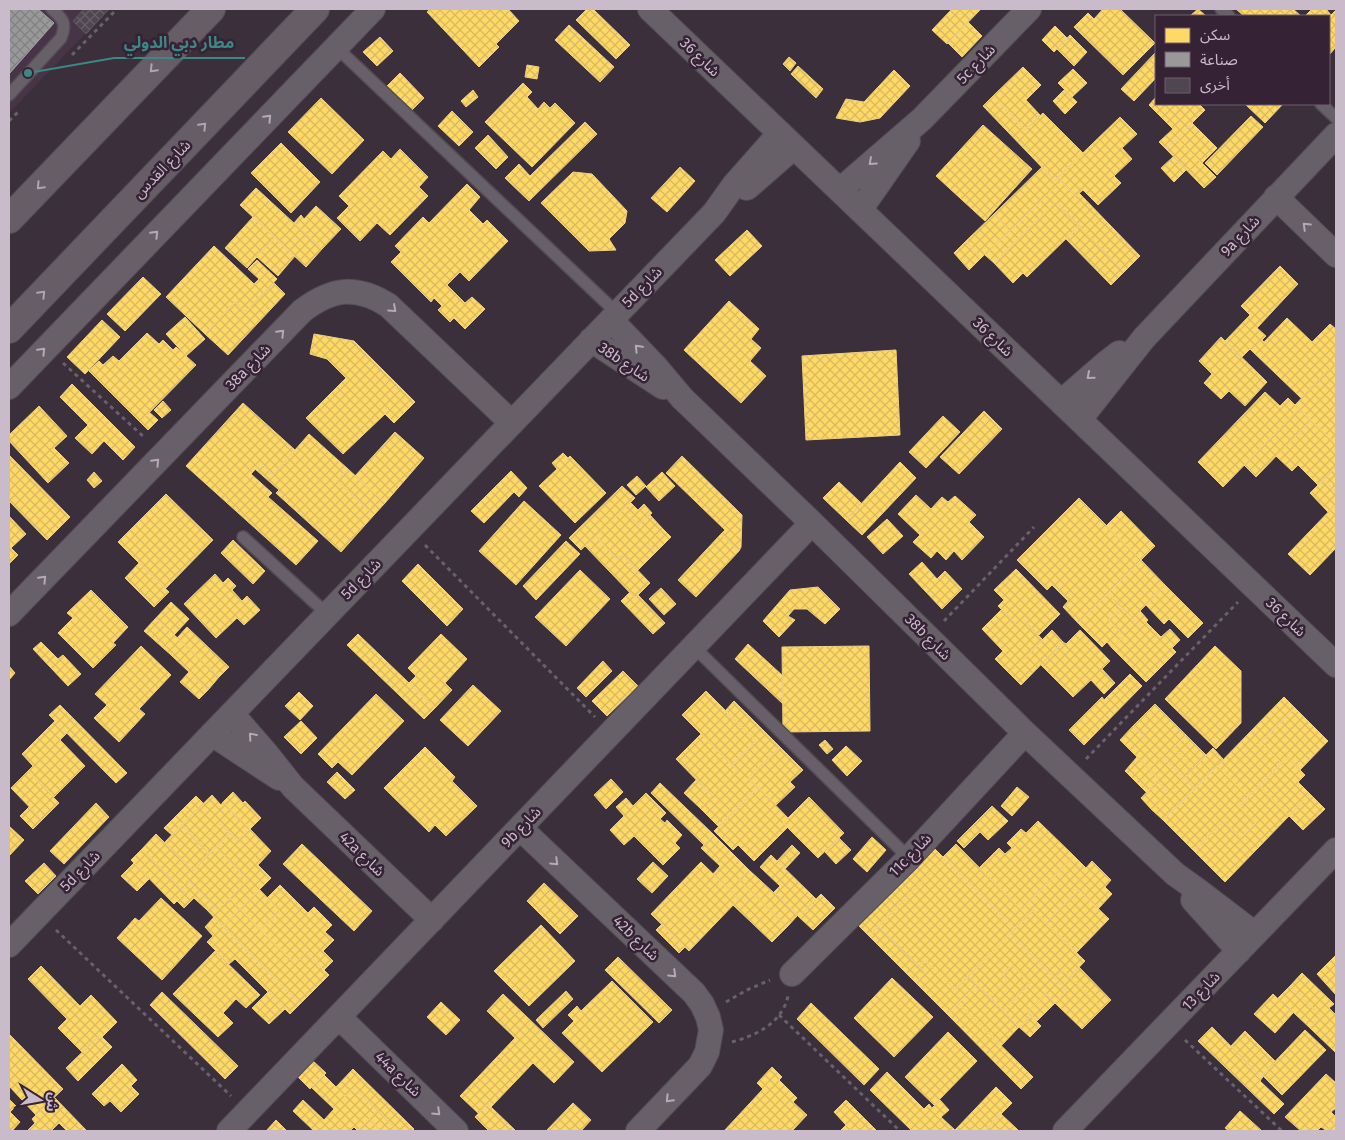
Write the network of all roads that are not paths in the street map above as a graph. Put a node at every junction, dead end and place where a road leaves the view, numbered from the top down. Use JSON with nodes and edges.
{"nodes":[{"id":1,"x":52,"y":9,"type":"edge"},
{"id":2,"x":211,"y":9,"type":"edge"},
{"id":3,"x":315,"y":9,"type":"edge"},
{"id":4,"x":373,"y":9,"type":"edge"},
{"id":5,"x":650,"y":9,"type":"edge"},
{"id":6,"x":1029,"y":9,"type":"edge"},
{"id":7,"x":336,"y":47,"type":"junction"},
{"id":8,"x":9,"y":95,"type":"edge"},
{"id":9,"x":1322,"y":105,"type":"edge"},
{"id":10,"x":1336,"y":118,"type":"edge"},
{"id":11,"x":922,"y":119,"type":"junction"},
{"id":12,"x":1336,"y":135,"type":"edge"},
{"id":13,"x":787,"y":140,"type":"junction"},
{"id":14,"x":840,"y":190,"type":"junction"},
{"id":15,"x":1276,"y":197,"type":"junction"},
{"id":16,"x":860,"y":210,"type":"junction"},
{"id":17,"x":9,"y":219,"type":"edge"},
{"id":18,"x":1336,"y":255,"type":"edge"},
{"id":19,"x":614,"y":317,"type":"junction"},
{"id":20,"x":9,"y":329,"type":"edge"},
{"id":21,"x":1144,"y":338,"type":"junction"},
{"id":22,"x":592,"y":340,"type":"junction"},
{"id":23,"x":9,"y":387,"type":"edge"},
{"id":24,"x":682,"y":398,"type":"junction"},
{"id":25,"x":1061,"y":402,"type":"junction"},
{"id":26,"x":1080,"y":420,"type":"junction"},
{"id":27,"x":512,"y":423,"type":"junction"},
{"id":28,"x":812,"y":523,"type":"junction"},
{"id":29,"x":243,"y":537,"type":"dead end"},
{"id":30,"x":9,"y":614,"type":"edge"},
{"id":31,"x":327,"y":614,"type":"junction"},
{"id":32,"x":694,"y":646,"type":"junction"},
{"id":33,"x":1336,"y":665,"type":"edge"},
{"id":34,"x":232,"y":714,"type":"junction"},
{"id":35,"x":1025,"y":733,"type":"junction"},
{"id":36,"x":212,"y":734,"type":"junction"},
{"id":37,"x":293,"y":787,"type":"junction"},
{"id":38,"x":520,"y":828,"type":"junction"},
{"id":39,"x":1336,"y":850,"type":"edge"},
{"id":40,"x":909,"y":858,"type":"junction"},
{"id":41,"x":432,"y":920,"type":"junction"},
{"id":42,"x":1247,"y":943,"type":"junction"},
{"id":43,"x":9,"y":945,"type":"edge"},
{"id":44,"x":792,"y":974,"type":"road end"},
{"id":45,"x":339,"y":1017,"type":"junction"},
{"id":46,"x":229,"y":1131,"type":"edge"},
{"id":47,"x":456,"y":1131,"type":"edge"},
{"id":48,"x":638,"y":1131,"type":"edge"},
{"id":49,"x":1065,"y":1131,"type":"edge"}],
"edges":[{"from":1,"to":8,"type":"lane"},
{"from":2,"to":17,"type":"main road","one_way":true},
{"from":20,"to":3,"type":"main road","name":"شارع القدس","one_way":true},
{"from":4,"to":7,"type":"street"},
{"from":5,"to":13,"type":"street","name":"شارع 36"},
{"from":6,"to":11,"type":"street","name":"5c شارع"},
{"from":7,"to":19,"type":"lane"},
{"from":23,"to":7,"type":"street","one_way":true},
{"from":9,"to":10,"type":"lane"},
{"from":11,"to":14,"type":"street","name":"5c شارع","one_way":true},
{"from":11,"to":16,"type":"street","name":"5c شارع"},
{"from":12,"to":15,"type":"street","name":"9a شارع"},
{"from":13,"to":14,"type":"street","name":"شارع 36"},
{"from":13,"to":19,"type":"street","name":"5d شارع"},
{"from":14,"to":16,"type":"street","name":"شارع 36"},
{"from":18,"to":15,"type":"street","one_way":true},
{"from":15,"to":21,"type":"street","name":"9a شارع"},
{"from":16,"to":25,"type":"street","name":"شارع 36"},
{"from":19,"to":22,"type":"street","name":"5d شارع"},
{"from":24,"to":19,"type":"street","name":"38b شارع","one_way":true},
{"from":21,"to":25,"type":"street","name":"9a شارع","one_way":true},
{"from":21,"to":26,"type":"street","name":"9a شارع"},
{"from":22,"to":24,"type":"street","name":"38b شارع"},
{"from":22,"to":27,"type":"street","name":"5d شارع"},
{"from":24,"to":28,"type":"street","name":"38b شارع"},
{"from":25,"to":26,"type":"street","name":"شارع 36"},
{"from":26,"to":33,"type":"street","name":"شارع 36"},
{"from":30,"to":27,"type":"street","name":"38a شارع","one_way":true},
{"from":27,"to":31,"type":"street","name":"5d شارع"},
{"from":28,"to":32,"type":"street","name":"9b شارع"},
{"from":28,"to":35,"type":"street","name":"38b شارع"},
{"from":29,"to":31,"type":"lane"},
{"from":31,"to":34,"type":"street","name":"5d شارع"},
{"from":32,"to":38,"type":"street","name":"9b شارع"},
{"from":32,"to":40,"type":"lane"},
{"from":34,"to":36,"type":"street","name":"5d شارع"},
{"from":37,"to":34,"type":"street","name":"42a شارع","one_way":true},
{"from":35,"to":40,"type":"street","name":"11c شارع"},
{"from":35,"to":42,"type":"street","name":"38b شارع"},
{"from":36,"to":37,"type":"street","name":"42a شارع"},
{"from":36,"to":43,"type":"street","name":"5d شارع"},
{"from":37,"to":41,"type":"street","name":"42a شارع"},
{"from":38,"to":41,"type":"street","name":"9b شارع"},
{"from":38,"to":48,"type":"street","name":"42b شارع","one_way":true},
{"from":39,"to":42,"type":"street","name":"شارع 13"},
{"from":40,"to":44,"type":"street","name":"11c شارع"},
{"from":41,"to":45,"type":"street","name":"9b شارع"},
{"from":42,"to":49,"type":"street","name":"شارع 13"},
{"from":45,"to":46,"type":"street","name":"9b شارع"},
{"from":45,"to":47,"type":"street","name":"44a شارع","one_way":true}]}
